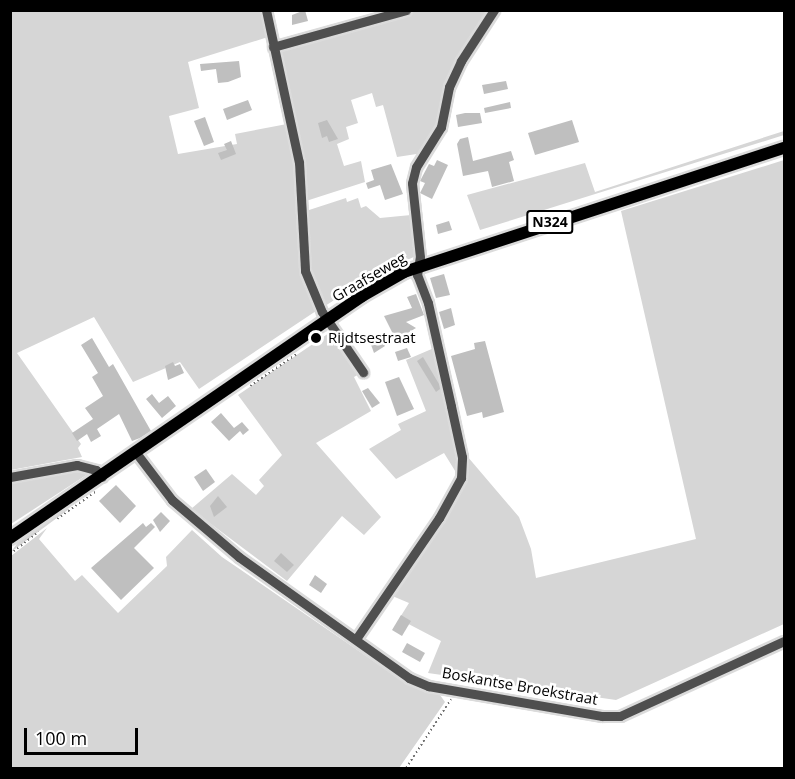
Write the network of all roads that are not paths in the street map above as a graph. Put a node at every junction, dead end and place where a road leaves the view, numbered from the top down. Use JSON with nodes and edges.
{"nodes":[{"id":1,"x":266,"y":10,"type":"edge"},
{"id":2,"x":405,"y":10,"type":"edge"},
{"id":3,"x":494,"y":10,"type":"edge"},
{"id":4,"x":273,"y":47,"type":"junction"},
{"id":5,"x":784,"y":148,"type":"edge"},
{"id":6,"x":419,"y":266,"type":"junction"},
{"id":7,"x":327,"y":320,"type":"junction"},
{"id":8,"x":363,"y":372,"type":"dead end"},
{"id":9,"x":137,"y":454,"type":"junction"},
{"id":10,"x":10,"y":477,"type":"edge"},
{"id":11,"x":101,"y":483,"type":"junction"},
{"id":12,"x":13,"y":538,"type":"edge"},
{"id":13,"x":356,"y":639,"type":"junction"},
{"id":14,"x":784,"y":641,"type":"edge"}],
"edges":[{"from":1,"to":4,"type":"street"},
{"from":2,"to":4,"type":"street"},
{"from":3,"to":6,"type":"street"},
{"from":4,"to":7,"type":"street"},
{"from":5,"to":6,"type":"main road","name":"Graafseweg","number":"N324"},
{"from":6,"to":7,"type":"main road","name":"Graafseweg","number":"N324"},
{"from":6,"to":13,"type":"street"},
{"from":7,"to":8,"type":"street"},
{"from":7,"to":9,"type":"main road","name":"Graafseweg","number":"N324"},
{"from":9,"to":11,"type":"main road","name":"Graafseweg","number":"N324"},
{"from":9,"to":13,"type":"street","name":"Boskantse Broekstraat"},
{"from":10,"to":11,"type":"street"},
{"from":11,"to":12,"type":"main road","name":"Graafseweg","number":"N324"},
{"from":13,"to":14,"type":"street","name":"Boskantse Broekstraat"}]}
